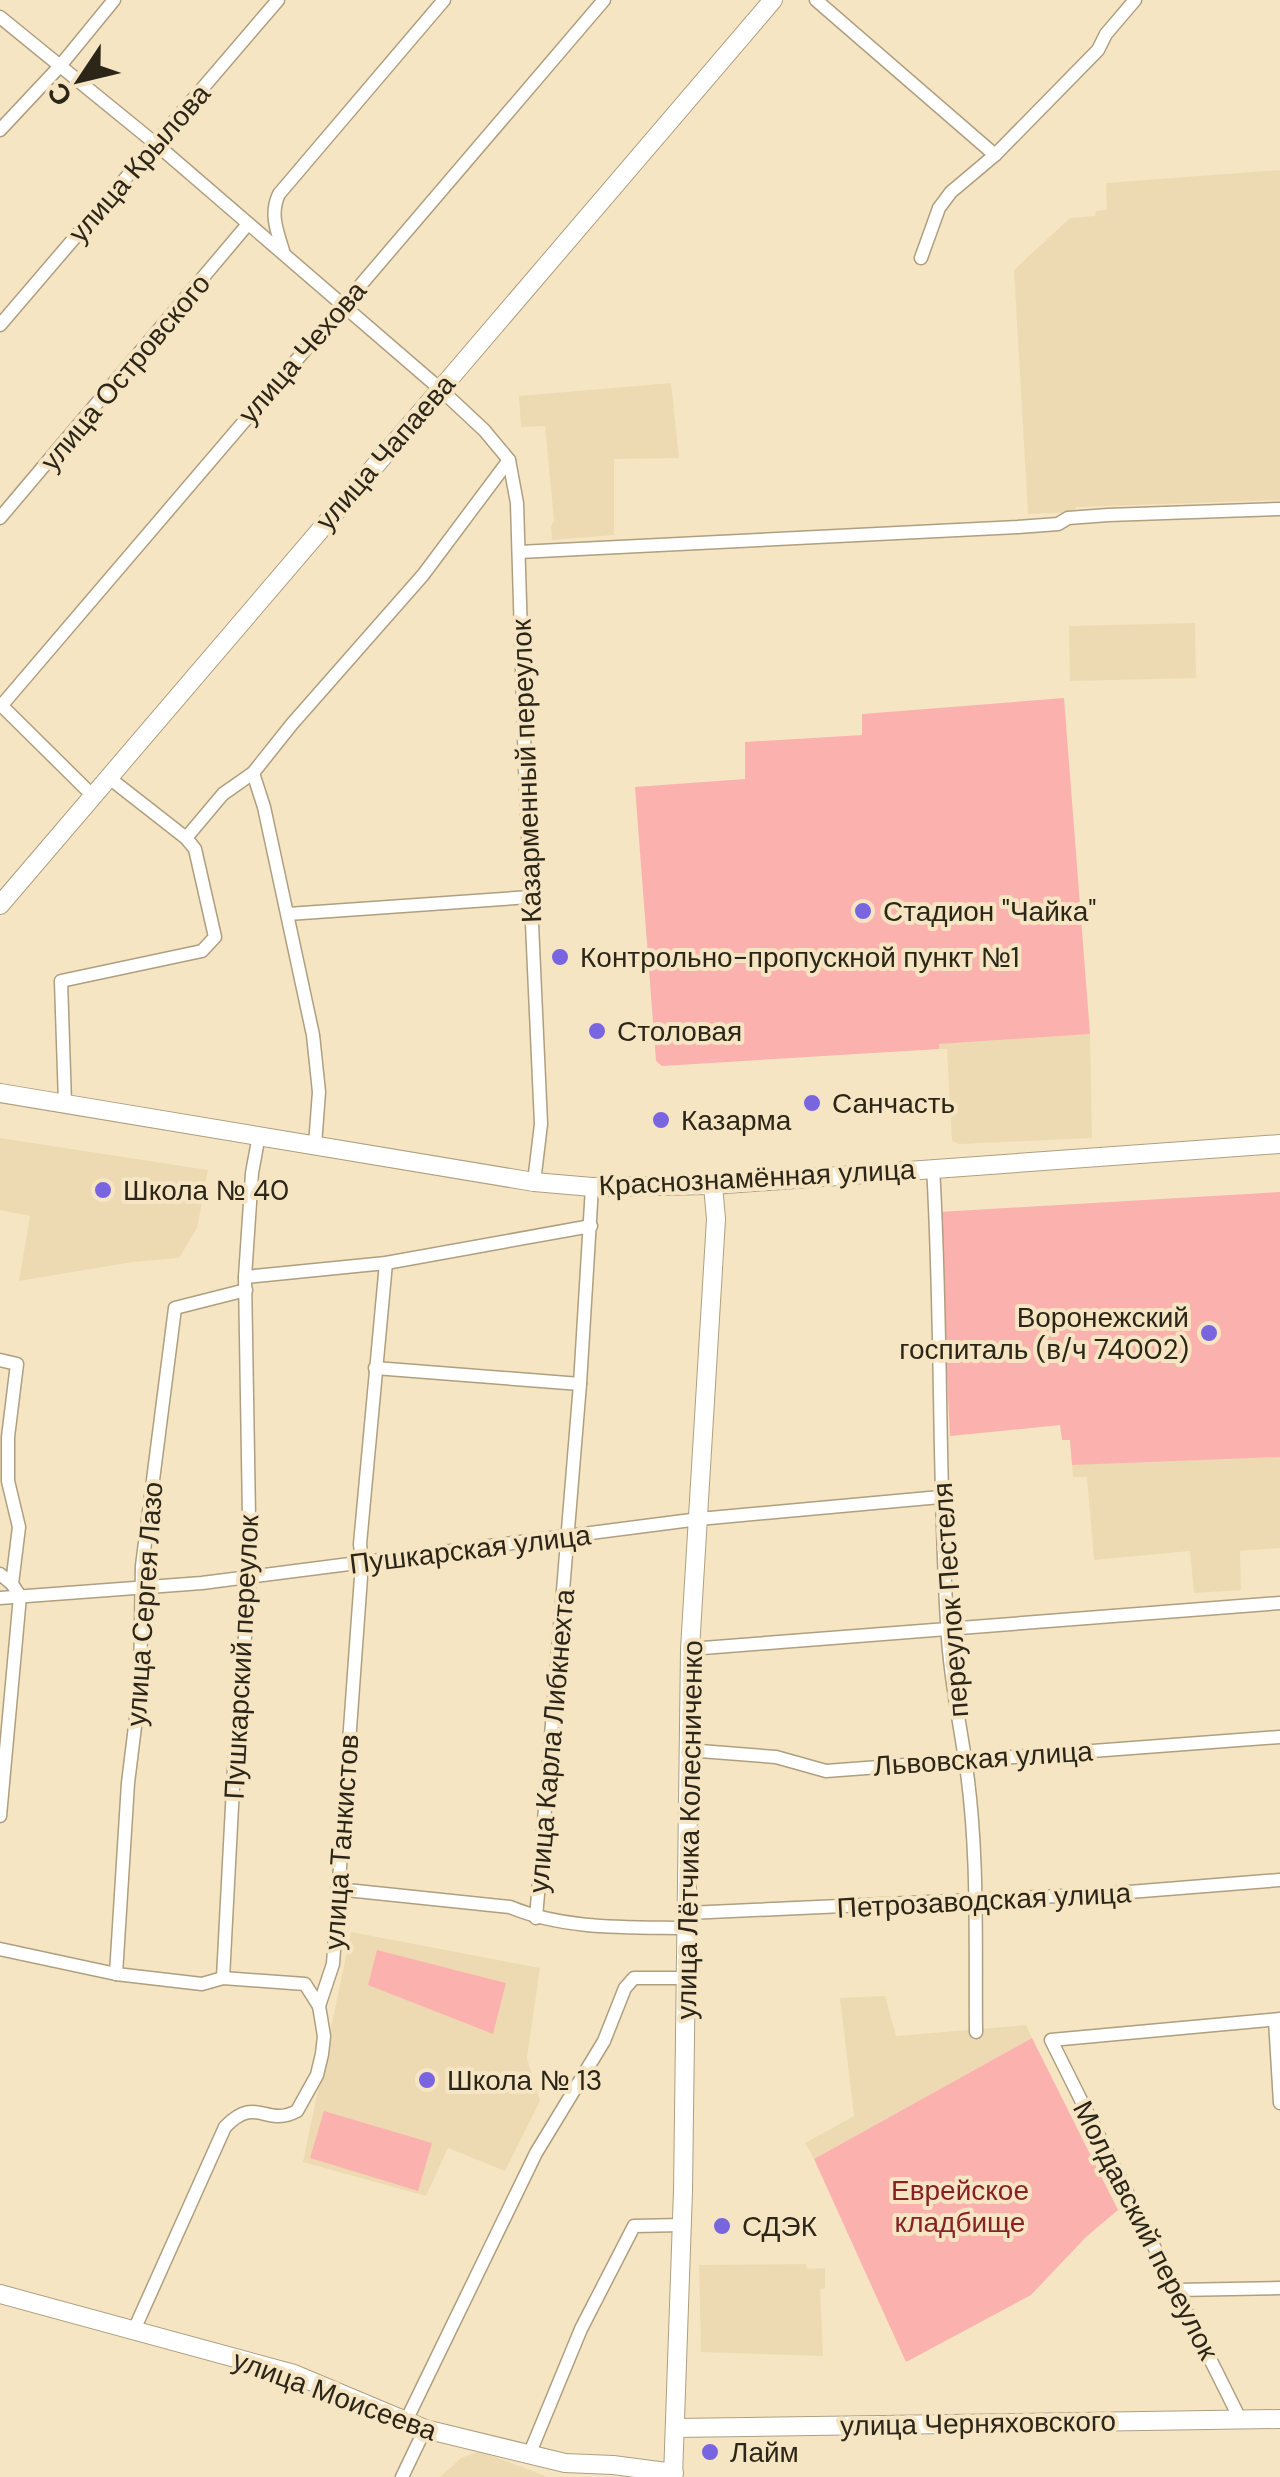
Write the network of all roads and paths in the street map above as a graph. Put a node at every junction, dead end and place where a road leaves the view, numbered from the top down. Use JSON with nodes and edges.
{"nodes":[{"id":1,"x":114,"y":0,"type":"edge"},
{"id":2,"x":278,"y":0,"type":"edge"},
{"id":3,"x":444,"y":0,"type":"edge"},
{"id":4,"x":604,"y":0,"type":"edge"},
{"id":5,"x":772,"y":0,"type":"edge"},
{"id":6,"x":816,"y":0,"type":"edge"},
{"id":7,"x":1135,"y":0,"type":"edge"},
{"id":8,"x":0,"y":17,"type":"edge"},
{"id":9,"x":60,"y":66,"type":"junction"},
{"id":10,"x":0,"y":130,"type":"edge"},
{"id":11,"x":156,"y":144,"type":"junction"},
{"id":12,"x":995,"y":155,"type":"junction"},
{"id":13,"x":248,"y":224,"type":"junction"},
{"id":14,"x":284,"y":256,"type":"junction"},
{"id":15,"x":921,"y":258,"type":"dead end"},
{"id":16,"x":342,"y":306,"type":"junction"},
{"id":17,"x":0,"y":325,"type":"edge"},
{"id":18,"x":439,"y":388,"type":"junction"},
{"id":19,"x":509,"y":460,"type":"junction"},
{"id":20,"x":1280,"y":509,"type":"edge"},
{"id":21,"x":0,"y":518,"type":"edge"},
{"id":22,"x":519,"y":552,"type":"junction"},
{"id":23,"x":1,"y":704,"type":"edge"},
{"id":24,"x":254,"y":773,"type":"junction"},
{"id":25,"x":108,"y":777,"type":"junction"},
{"id":26,"x":92,"y":795,"type":"junction"},
{"id":27,"x":186,"y":838,"type":"junction"},
{"id":28,"x":530,"y":897,"type":"junction"},
{"id":29,"x":0,"y":905,"type":"edge"},
{"id":30,"x":288,"y":914,"type":"junction"},
{"id":31,"x":0,"y":1092,"type":"edge"},
{"id":32,"x":65,"y":1103,"type":"junction"},
{"id":33,"x":259,"y":1135,"type":"junction"},
{"id":34,"x":1280,"y":1144,"type":"edge"},
{"id":35,"x":315,"y":1145,"type":"junction"},
{"id":36,"x":933,"y":1166,"type":"junction"},
{"id":37,"x":534,"y":1182,"type":"junction"},
{"id":38,"x":713,"y":1184,"type":"junction"},
{"id":39,"x":592,"y":1187,"type":"junction"},
{"id":40,"x":591,"y":1226,"type":"junction"},
{"id":41,"x":386,"y":1263,"type":"junction"},
{"id":42,"x":246,"y":1283,"type":"junction"},
{"id":43,"x":0,"y":1360,"type":"edge"},
{"id":44,"x":376,"y":1368,"type":"junction"},
{"id":45,"x":580,"y":1384,"type":"junction"},
{"id":46,"x":940,"y":1496,"type":"junction"},
{"id":47,"x":699,"y":1520,"type":"junction"},
{"id":48,"x":568,"y":1536,"type":"junction"},
{"id":49,"x":362,"y":1562,"type":"junction"},
{"id":50,"x":0,"y":1574,"type":"edge"},
{"id":51,"x":250,"y":1576,"type":"junction"},
{"id":52,"x":144,"y":1588,"type":"junction"},
{"id":53,"x":16,"y":1590,"type":"junction"},
{"id":54,"x":0,"y":1598,"type":"edge"},
{"id":55,"x":1280,"y":1603,"type":"edge"},
{"id":56,"x":947,"y":1629,"type":"junction"},
{"id":57,"x":690,"y":1649,"type":"junction"},
{"id":58,"x":1280,"y":1736,"type":"edge"},
{"id":59,"x":687,"y":1750,"type":"junction"},
{"id":60,"x":965,"y":1758,"type":"junction"},
{"id":61,"x":0,"y":1816,"type":"edge"},
{"id":62,"x":1280,"y":1880,"type":"edge"},
{"id":63,"x":337,"y":1889,"type":"junction"},
{"id":64,"x":975,"y":1900,"type":"junction"},
{"id":65,"x":536,"y":1918,"type":"junction"},
{"id":66,"x":687,"y":1920,"type":"junction"},
{"id":67,"x":0,"y":1949,"type":"edge"},
{"id":68,"x":116,"y":1974,"type":"junction"},
{"id":69,"x":224,"y":1978,"type":"junction"},
{"id":70,"x":687,"y":1978,"type":"junction"},
{"id":71,"x":319,"y":2006,"type":"junction"},
{"id":72,"x":1278,"y":2020,"type":"edge"},
{"id":73,"x":976,"y":2032,"type":"dead end"},
{"id":74,"x":1280,"y":2103,"type":"edge"},
{"id":75,"x":682,"y":2225,"type":"junction"},
{"id":76,"x":1280,"y":2288,"type":"edge"},
{"id":77,"x":1176,"y":2290,"type":"junction"},
{"id":78,"x":0,"y":2294,"type":"edge"},
{"id":79,"x":134,"y":2330,"type":"junction"},
{"id":80,"x":1280,"y":2419,"type":"edge"},
{"id":81,"x":1240,"y":2420,"type":"junction"},
{"id":82,"x":405,"y":2423,"type":"junction"},
{"id":83,"x":676,"y":2428,"type":"junction"},
{"id":84,"x":425,"y":2430,"type":"junction"},
{"id":85,"x":528,"y":2455,"type":"junction"},
{"id":86,"x":564,"y":2463,"type":"junction"},
{"id":87,"x":678,"y":2476,"type":"edge"},
{"id":88,"x":402,"y":2477,"type":"edge"},
{"id":89,"x":606,"y":2477,"type":"edge"}],
"edges":[{"from":1,"to":9,"type":"street"},
{"from":2,"to":11,"type":"street","name":"улица Крылова"},
{"from":3,"to":14,"type":"street"},
{"from":4,"to":16,"type":"street","name":"улица Чехова"},
{"from":5,"to":18,"type":"street","name":"улица Чапаева"},
{"from":6,"to":12,"type":"street"},
{"from":7,"to":12,"type":"street"},
{"from":8,"to":9,"type":"street"},
{"from":9,"to":10,"type":"street"},
{"from":9,"to":11,"type":"street"},
{"from":11,"to":13,"type":"street"},
{"from":11,"to":17,"type":"street","name":"улица Крылова"},
{"from":12,"to":15,"type":"street"},
{"from":13,"to":14,"type":"street"},
{"from":13,"to":21,"type":"street","name":"улица Островского"},
{"from":14,"to":16,"type":"street"},
{"from":16,"to":18,"type":"street"},
{"from":16,"to":23,"type":"street","name":"улица Чехова"},
{"from":18,"to":19,"type":"street"},
{"from":18,"to":25,"type":"street","name":"улица Чапаева"},
{"from":19,"to":22,"type":"street","name":"Казарменный переулок"},
{"from":19,"to":24,"type":"street"},
{"from":20,"to":22,"type":"street"},
{"from":22,"to":28,"type":"street","name":"Казарменный переулок"},
{"from":23,"to":26,"type":"street"},
{"from":24,"to":27,"type":"street"},
{"from":24,"to":30,"type":"street"},
{"from":25,"to":26,"type":"street","name":"улица Чапаева"},
{"from":25,"to":27,"type":"street"},
{"from":26,"to":29,"type":"street","name":"улица Чапаева"},
{"from":27,"to":32,"type":"street"},
{"from":28,"to":30,"type":"street"},
{"from":28,"to":37,"type":"street","name":"Казарменный переулок"},
{"from":30,"to":35,"type":"street"},
{"from":31,"to":32,"type":"street","name":"Краснознамённая улица"},
{"from":32,"to":33,"type":"street","name":"Краснознамённая улица"},
{"from":33,"to":35,"type":"street","name":"Краснознамённая улица"},
{"from":33,"to":42,"type":"street","name":"Пушкарский переулок"},
{"from":34,"to":36,"type":"street","name":"Краснознамённая улица"},
{"from":35,"to":37,"type":"street","name":"Краснознамённая улица"},
{"from":36,"to":38,"type":"street","name":"Краснознамённая улица"},
{"from":36,"to":46,"type":"street","name":"переулок Пестеля"},
{"from":37,"to":39,"type":"street","name":"Краснознамённая улица"},
{"from":38,"to":39,"type":"street","name":"Краснознамённая улица"},
{"from":38,"to":47,"type":"street","name":"улица Лётчика Колесниченко"},
{"from":39,"to":40,"type":"street","name":"улица Карла Либкнехта"},
{"from":40,"to":41,"type":"street"},
{"from":40,"to":45,"type":"street","name":"улица Карла Либкнехта"},
{"from":41,"to":42,"type":"street"},
{"from":41,"to":44,"type":"street","name":"улица Танкистов"},
{"from":42,"to":51,"type":"street","name":"Пушкарский переулок"},
{"from":42,"to":52,"type":"street","name":"улица Сергея Лазо"},
{"from":43,"to":53,"type":"street"},
{"from":44,"to":45,"type":"street"},
{"from":44,"to":49,"type":"street","name":"улица Танкистов"},
{"from":45,"to":48,"type":"street","name":"улица Карла Либкнехта"},
{"from":46,"to":47,"type":"street","name":"Пушкарская улица"},
{"from":46,"to":56,"type":"street","name":"переулок Пестеля"},
{"from":47,"to":48,"type":"street","name":"Пушкарская улица"},
{"from":47,"to":57,"type":"street","name":"улица Лётчика Колесниченко"},
{"from":48,"to":49,"type":"street","name":"Пушкарская улица"},
{"from":48,"to":65,"type":"street","name":"улица Карла Либкнехта"},
{"from":49,"to":51,"type":"street","name":"Пушкарская улица"},
{"from":49,"to":63,"type":"street","name":"улица Танкистов"},
{"from":50,"to":53,"type":"street"},
{"from":51,"to":52,"type":"street","name":"Пушкарская улица"},
{"from":51,"to":69,"type":"street","name":"Пушкарский переулок"},
{"from":52,"to":53,"type":"street","name":"Пушкарская улица"},
{"from":52,"to":68,"type":"street","name":"улица Сергея Лазо"},
{"from":53,"to":54,"type":"street","name":"Пушкарская улица"},
{"from":53,"to":61,"type":"street"},
{"from":55,"to":56,"type":"street"},
{"from":56,"to":57,"type":"street"},
{"from":56,"to":60,"type":"street","name":"переулок Пестеля"},
{"from":57,"to":59,"type":"street","name":"улица Лётчика Колесниченко"},
{"from":58,"to":60,"type":"street","name":"Львовская улица"},
{"from":59,"to":60,"type":"street","name":"Львовская улица"},
{"from":59,"to":66,"type":"street","name":"улица Лётчика Колесниченко"},
{"from":60,"to":64,"type":"street","name":"переулок Пестеля"},
{"from":62,"to":64,"type":"street","name":"Петрозаводская улица"},
{"from":63,"to":65,"type":"street","name":"Петрозаводская улица"},
{"from":63,"to":71,"type":"street","name":"улица Танкистов"},
{"from":64,"to":66,"type":"street","name":"Петрозаводская улица"},
{"from":64,"to":73,"type":"street","name":"переулок Пестеля"},
{"from":65,"to":66,"type":"street","name":"Петрозаводская улица"},
{"from":66,"to":70,"type":"street","name":"улица Лётчика Колесниченко"},
{"from":67,"to":68,"type":"street"},
{"from":68,"to":69,"type":"street"},
{"from":69,"to":71,"type":"street"},
{"from":70,"to":75,"type":"street","name":"улица Лётчика Колесниченко"},
{"from":70,"to":82,"type":"street"},
{"from":71,"to":79,"type":"street","name":"улица Танкистов"},
{"from":72,"to":74,"type":"street"},
{"from":72,"to":77,"type":"street","name":"Молдавский переулок"},
{"from":75,"to":83,"type":"street","name":"улица Лётчика Колесниченко"},
{"from":75,"to":85,"type":"street"},
{"from":76,"to":77,"type":"street"},
{"from":77,"to":81,"type":"street","name":"Молдавский переулок"},
{"from":78,"to":79,"type":"street","name":"улица Моисеева"},
{"from":79,"to":82,"type":"street","name":"улица Моисеева"},
{"from":80,"to":81,"type":"street","name":"улица Черняховского"},
{"from":81,"to":83,"type":"street","name":"улица Черняховского"},
{"from":82,"to":84,"type":"street","name":"улица Моисеева"},
{"from":83,"to":87,"type":"street","name":"улица Лётчика Колесниченко"},
{"from":84,"to":85,"type":"street","name":"улица Моисеева"},
{"from":84,"to":88,"type":"street"},
{"from":85,"to":86,"type":"street","name":"улица Моисеева"},
{"from":86,"to":87,"type":"street","name":"улица Моисеева"},
{"from":86,"to":89,"type":"street"}]}
